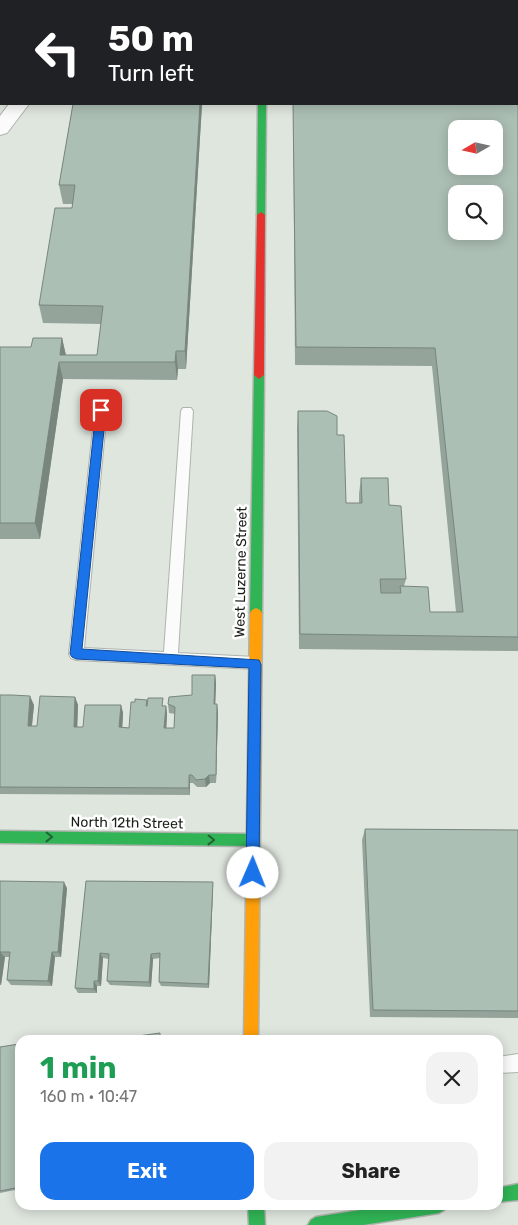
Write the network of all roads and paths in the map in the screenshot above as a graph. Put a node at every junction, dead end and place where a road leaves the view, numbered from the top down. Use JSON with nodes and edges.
{"nodes":[{"id":1,"x":18,"y":105,"type":"edge"},
{"id":2,"x":262,"y":105,"type":"edge"},
{"id":3,"x":0,"y":129,"type":"edge"},
{"id":4,"x":101,"y":410,"type":"dead end"},
{"id":5,"x":187,"y":411,"type":"dead end"},
{"id":6,"x":171,"y":659,"type":"junction"},
{"id":7,"x":255,"y":664,"type":"junction"},
{"id":8,"x":0,"y":837,"type":"edge"},
{"id":9,"x":253,"y":840,"type":"junction"},
{"id":10,"x":251,"y":1035,"type":"edge"},
{"id":11,"x":518,"y":1063,"type":"edge"},
{"id":12,"x":503,"y":1064,"type":"edge"},
{"id":13,"x":518,"y":1192,"type":"edge"},
{"id":14,"x":503,"y":1194,"type":"edge"},
{"id":15,"x":256,"y":1210,"type":"edge"},
{"id":16,"x":408,"y":1210,"type":"edge"},
{"id":17,"x":257,"y":1225,"type":"edge"},
{"id":18,"x":316,"y":1225,"type":"edge"}],
"edges":[{"from":1,"to":3,"type":"street"},
{"from":2,"to":7,"type":"street","name":"West Luzerne Street"},
{"from":4,"to":6,"type":"lane"},
{"from":5,"to":6,"type":"lane"},
{"from":6,"to":7,"type":"lane"},
{"from":7,"to":9,"type":"street","name":"West Luzerne Street"},
{"from":8,"to":9,"type":"street","name":"North 12th Street","one_way":true},
{"from":9,"to":10,"type":"street","name":"West Luzerne Street"},
{"from":11,"to":12,"type":"lane"},
{"from":13,"to":14,"type":"street"},
{"from":15,"to":17,"type":"street"},
{"from":16,"to":18,"type":"street"}]}
